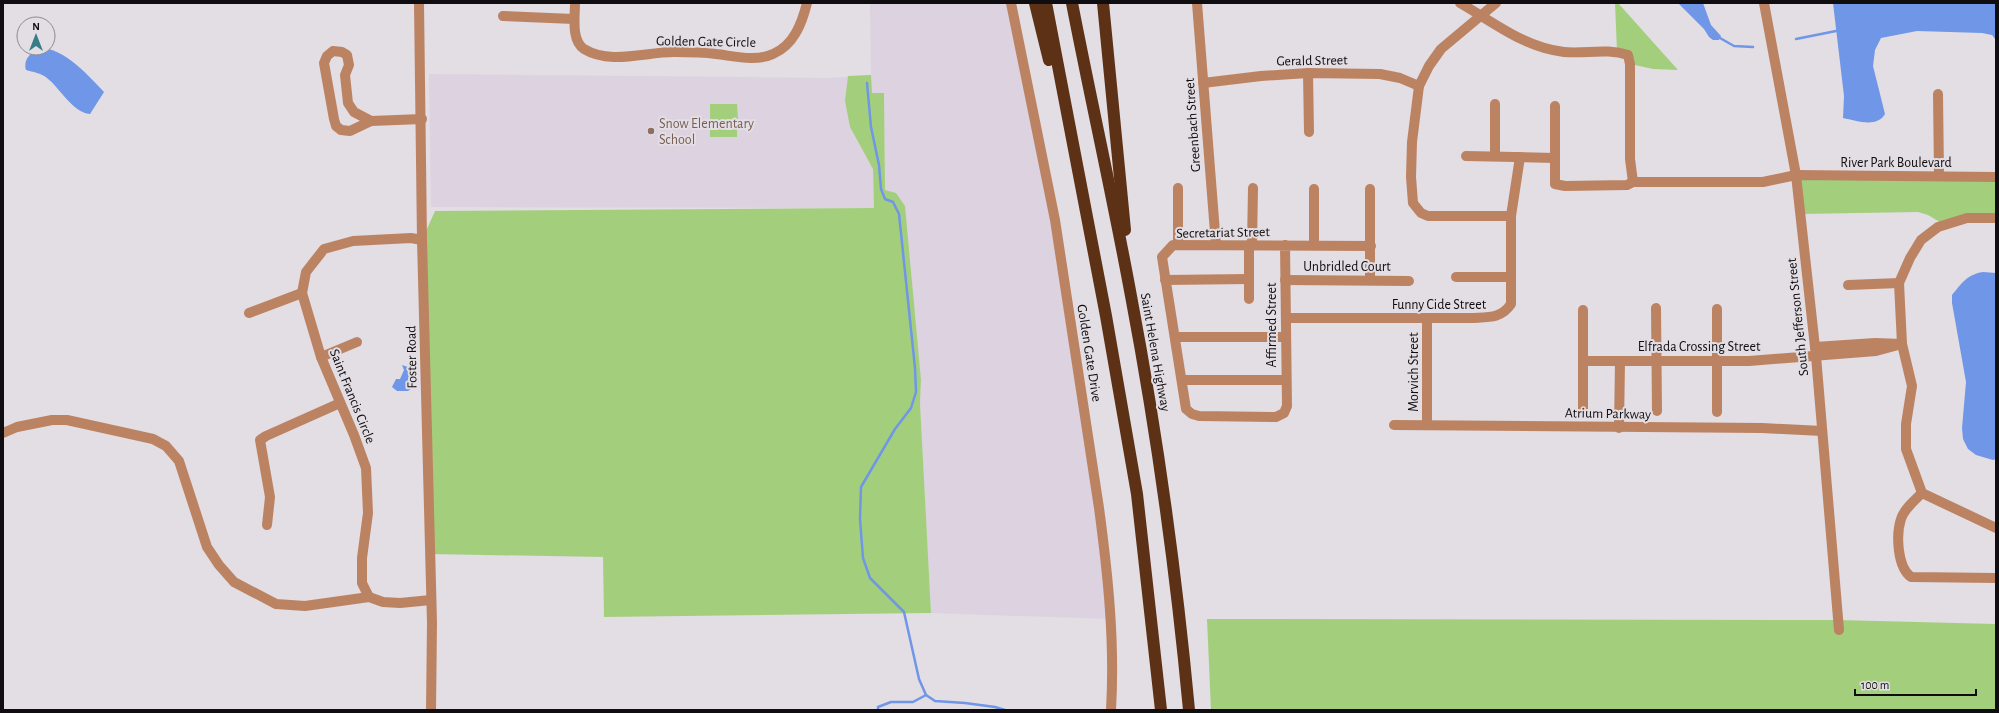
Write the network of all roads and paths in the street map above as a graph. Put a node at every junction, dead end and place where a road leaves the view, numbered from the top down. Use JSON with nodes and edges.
{"nodes":[{"id":1,"x":419,"y":3,"type":"edge"},
{"id":2,"x":575,"y":3,"type":"edge"},
{"id":3,"x":807,"y":3,"type":"edge"},
{"id":4,"x":1011,"y":3,"type":"edge"},
{"id":5,"x":1035,"y":3,"type":"edge"},
{"id":6,"x":1046,"y":3,"type":"edge"},
{"id":7,"x":1072,"y":3,"type":"edge"},
{"id":8,"x":1103,"y":3,"type":"edge"},
{"id":9,"x":1197,"y":3,"type":"edge"},
{"id":10,"x":1460,"y":3,"type":"edge"},
{"id":11,"x":1496,"y":3,"type":"edge"},
{"id":12,"x":1764,"y":3,"type":"edge"},
{"id":13,"x":503,"y":16,"type":"dead end"},
{"id":14,"x":1482,"y":16,"type":"junction"},
{"id":15,"x":574,"y":19,"type":"junction"},
{"id":16,"x":1308,"y":73,"type":"junction"},
{"id":17,"x":1203,"y":83,"type":"junction"},
{"id":18,"x":1419,"y":86,"type":"junction"},
{"id":19,"x":1938,"y":94,"type":"dead end"},
{"id":20,"x":1495,"y":104,"type":"dead end"},
{"id":21,"x":1555,"y":106,"type":"dead end"},
{"id":22,"x":422,"y":119,"type":"junction"},
{"id":23,"x":371,"y":120,"type":"junction"},
{"id":24,"x":1309,"y":132,"type":"dead end"},
{"id":25,"x":1466,"y":156,"type":"dead end"},
{"id":26,"x":1495,"y":156,"type":"junction"},
{"id":27,"x":1520,"y":157,"type":"junction"},
{"id":28,"x":1555,"y":158,"type":"junction"},
{"id":29,"x":1796,"y":175,"type":"junction"},
{"id":30,"x":1939,"y":176,"type":"junction"},
{"id":31,"x":1996,"y":177,"type":"edge"},
{"id":32,"x":1633,"y":182,"type":"junction"},
{"id":33,"x":1178,"y":188,"type":"dead end"},
{"id":34,"x":1253,"y":188,"type":"dead end"},
{"id":35,"x":1314,"y":189,"type":"dead end"},
{"id":36,"x":1370,"y":189,"type":"dead end"},
{"id":37,"x":1511,"y":216,"type":"junction"},
{"id":38,"x":1996,"y":218,"type":"edge"},
{"id":39,"x":422,"y":240,"type":"junction"},
{"id":40,"x":1178,"y":245,"type":"junction"},
{"id":41,"x":1216,"y":245,"type":"junction"},
{"id":42,"x":1251,"y":245,"type":"junction"},
{"id":43,"x":1285,"y":245,"type":"junction"},
{"id":44,"x":1314,"y":245,"type":"junction"},
{"id":45,"x":1371,"y":246,"type":"junction"},
{"id":46,"x":1456,"y":277,"type":"dead end"},
{"id":47,"x":1511,"y":277,"type":"junction"},
{"id":48,"x":1249,"y":279,"type":"junction"},
{"id":49,"x":1165,"y":280,"type":"junction"},
{"id":50,"x":1285,"y":280,"type":"junction"},
{"id":51,"x":1370,"y":280,"type":"junction"},
{"id":52,"x":1409,"y":280,"type":"dead end"},
{"id":53,"x":1100,"y":282,"type":"junction"},
{"id":54,"x":1899,"y":283,"type":"junction"},
{"id":55,"x":1848,"y":285,"type":"dead end"},
{"id":56,"x":302,"y":293,"type":"junction"},
{"id":57,"x":1131,"y":295,"type":"junction"},
{"id":58,"x":1249,"y":299,"type":"dead end"},
{"id":59,"x":1656,"y":308,"type":"dead end"},
{"id":60,"x":1717,"y":309,"type":"dead end"},
{"id":61,"x":1583,"y":310,"type":"dead end"},
{"id":62,"x":250,"y":313,"type":"dead end"},
{"id":63,"x":1286,"y":318,"type":"junction"},
{"id":64,"x":1427,"y":318,"type":"junction"},
{"id":65,"x":1175,"y":337,"type":"junction"},
{"id":66,"x":1286,"y":337,"type":"junction"},
{"id":67,"x":357,"y":342,"type":"dead end"},
{"id":68,"x":1902,"y":344,"type":"junction"},
{"id":69,"x":1816,"y":352,"type":"junction"},
{"id":70,"x":321,"y":357,"type":"junction"},
{"id":71,"x":1583,"y":361,"type":"junction"},
{"id":72,"x":1620,"y":361,"type":"junction"},
{"id":73,"x":1657,"y":361,"type":"junction"},
{"id":74,"x":1716,"y":362,"type":"junction"},
{"id":75,"x":1182,"y":380,"type":"junction"},
{"id":76,"x":1285,"y":380,"type":"junction"},
{"id":77,"x":340,"y":403,"type":"junction"},
{"id":78,"x":1286,"y":406,"type":"joint"},
{"id":79,"x":1583,"y":411,"type":"dead end"},
{"id":80,"x":1657,"y":411,"type":"dead end"},
{"id":81,"x":1716,"y":412,"type":"dead end"},
{"id":82,"x":1394,"y":425,"type":"dead end"},
{"id":83,"x":1427,"y":425,"type":"junction"},
{"id":84,"x":1620,"y":428,"type":"junction"},
{"id":85,"x":1822,"y":431,"type":"junction"},
{"id":86,"x":3,"y":433,"type":"edge"},
{"id":87,"x":1922,"y":493,"type":"junction"},
{"id":88,"x":267,"y":525,"type":"dead end"},
{"id":89,"x":1996,"y":528,"type":"edge"},
{"id":90,"x":1996,"y":578,"type":"edge"},
{"id":91,"x":369,"y":597,"type":"junction"},
{"id":92,"x":431,"y":600,"type":"junction"},
{"id":93,"x":1838,"y":630,"type":"dead end"},
{"id":94,"x":431,"y":710,"type":"edge"},
{"id":95,"x":1111,"y":710,"type":"edge"},
{"id":96,"x":1161,"y":710,"type":"edge"},
{"id":97,"x":1189,"y":710,"type":"edge"}],
"edges":[{"from":1,"to":22,"type":"street","name":"Foster Road"},
{"from":2,"to":15,"type":"street","name":"Golden Gate Circle"},
{"from":3,"to":15,"type":"street","name":"Golden Gate Circle"},
{"from":4,"to":95,"type":"street","name":"Golden Gate Drive"},
{"from":5,"to":53,"type":"highway"},
{"from":6,"to":53,"type":"highway"},
{"from":7,"to":57,"type":"highway","name":"Saint Helena Highway"},
{"from":8,"to":57,"type":"highway"},
{"from":9,"to":17,"type":"street","name":"Greenbach Street"},
{"from":10,"to":14,"type":"street"},
{"from":11,"to":14,"type":"street"},
{"from":12,"to":29,"type":"street","name":"South Jefferson Street"},
{"from":13,"to":15,"type":"street"},
{"from":14,"to":18,"type":"street"},
{"from":14,"to":32,"type":"street"},
{"from":16,"to":17,"type":"street","name":"Gerald Street"},
{"from":16,"to":18,"type":"street","name":"Gerald Street"},
{"from":16,"to":24,"type":"street"},
{"from":17,"to":41,"type":"street","name":"Greenbach Street"},
{"from":18,"to":37,"type":"street"},
{"from":19,"to":30,"type":"street"},
{"from":20,"to":26,"type":"street"},
{"from":21,"to":28,"type":"street"},
{"from":22,"to":23,"type":"street"},
{"from":22,"to":39,"type":"street","name":"Foster Road"},
{"from":23,"to":23,"type":"street"},
{"from":25,"to":26,"type":"street"},
{"from":26,"to":27,"type":"street"},
{"from":27,"to":28,"type":"street"},
{"from":27,"to":37,"type":"street","name":"Funny Cide Street"},
{"from":28,"to":32,"type":"street","name":"River Park Boulevard"},
{"from":29,"to":30,"type":"street","name":"River Park Boulevard"},
{"from":29,"to":32,"type":"street","name":"River Park Boulevard"},
{"from":29,"to":69,"type":"street","name":"South Jefferson Street"},
{"from":30,"to":31,"type":"street","name":"River Park Boulevard"},
{"from":33,"to":40,"type":"street"},
{"from":34,"to":42,"type":"street"},
{"from":35,"to":44,"type":"street"},
{"from":36,"to":45,"type":"street"},
{"from":37,"to":47,"type":"street","name":"Funny Cide Street"},
{"from":38,"to":54,"type":"street"},
{"from":39,"to":56,"type":"street","name":"Saint Francis Circle"},
{"from":39,"to":92,"type":"street","name":"Foster Road"},
{"from":40,"to":41,"type":"street","name":"Secretariat Street"},
{"from":40,"to":49,"type":"street","name":"Secretariat Street"},
{"from":41,"to":42,"type":"street","name":"Secretariat Street"},
{"from":42,"to":43,"type":"street","name":"Secretariat Street"},
{"from":42,"to":48,"type":"street"},
{"from":43,"to":44,"type":"street","name":"Secretariat Street"},
{"from":43,"to":50,"type":"street","name":"Affirmed Street"},
{"from":44,"to":45,"type":"street","name":"Secretariat Street"},
{"from":45,"to":51,"type":"street"},
{"from":46,"to":47,"type":"street"},
{"from":47,"to":64,"type":"street","name":"Funny Cide Street"},
{"from":48,"to":49,"type":"street"},
{"from":48,"to":58,"type":"street"},
{"from":49,"to":65,"type":"street","name":"Secretariat Street"},
{"from":50,"to":51,"type":"street","name":"Unbridled Court"},
{"from":50,"to":63,"type":"street","name":"Affirmed Street"},
{"from":51,"to":52,"type":"street","name":"Unbridled Court"},
{"from":53,"to":96,"type":"highway"},
{"from":54,"to":55,"type":"street"},
{"from":54,"to":68,"type":"street"},
{"from":56,"to":62,"type":"street"},
{"from":56,"to":70,"type":"street","name":"Saint Francis Circle"},
{"from":57,"to":97,"type":"highway","name":"Saint Helena Highway"},
{"from":59,"to":73,"type":"street"},
{"from":60,"to":74,"type":"street"},
{"from":61,"to":71,"type":"street"},
{"from":63,"to":64,"type":"street","name":"Funny Cide Street"},
{"from":63,"to":66,"type":"street","name":"Affirmed Street"},
{"from":64,"to":83,"type":"street","name":"Morvich Street"},
{"from":65,"to":66,"type":"street"},
{"from":65,"to":75,"type":"street","name":"Secretariat Street"},
{"from":66,"to":76,"type":"street","name":"Affirmed Street"},
{"from":67,"to":70,"type":"street"},
{"from":68,"to":69,"type":"street","name":"Elfrada Crossing Street"},
{"from":68,"to":87,"type":"street"},
{"from":69,"to":74,"type":"street","name":"Elfrada Crossing Street"},
{"from":69,"to":85,"type":"street","name":"South Jefferson Street"},
{"from":70,"to":77,"type":"street","name":"Saint Francis Circle"},
{"from":71,"to":72,"type":"street","name":"Elfrada Crossing Street"},
{"from":71,"to":79,"type":"street"},
{"from":72,"to":73,"type":"street","name":"Elfrada Crossing Street"},
{"from":72,"to":84,"type":"street"},
{"from":73,"to":74,"type":"street","name":"Elfrada Crossing Street"},
{"from":73,"to":80,"type":"street"},
{"from":74,"to":81,"type":"street"},
{"from":75,"to":76,"type":"street"},
{"from":75,"to":78,"type":"street","name":"Secretariat Street"},
{"from":76,"to":78,"type":"street","name":"Affirmed Street"},
{"from":77,"to":88,"type":"street"},
{"from":77,"to":91,"type":"street","name":"Saint Francis Circle"},
{"from":82,"to":83,"type":"street","name":"Atrium Parkway"},
{"from":83,"to":84,"type":"street","name":"Atrium Parkway"},
{"from":84,"to":85,"type":"street","name":"Atrium Parkway"},
{"from":85,"to":93,"type":"street","name":"South Jefferson Street"},
{"from":86,"to":91,"type":"street"},
{"from":87,"to":89,"type":"street"},
{"from":87,"to":90,"type":"street"},
{"from":91,"to":92,"type":"street"},
{"from":92,"to":94,"type":"street","name":"Foster Road"}]}
